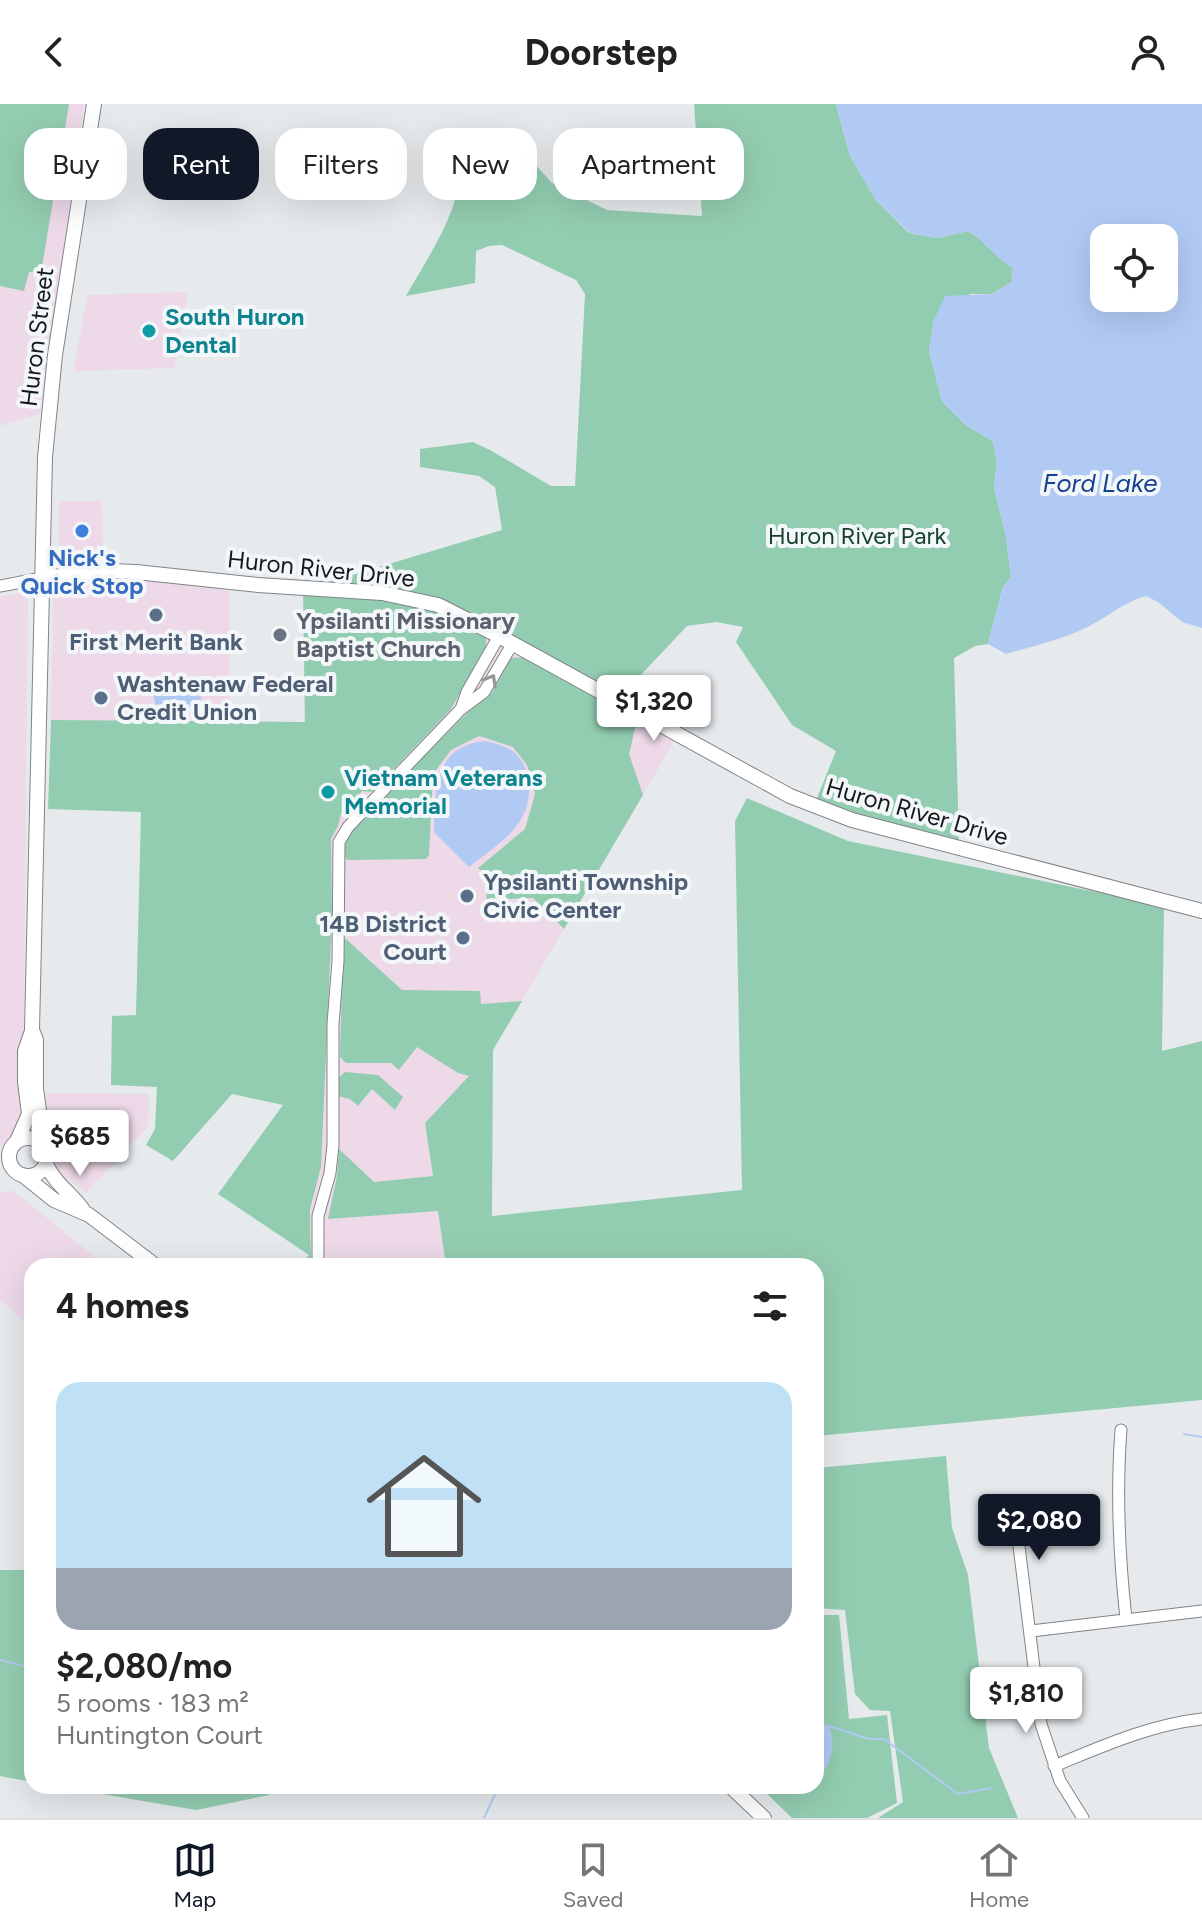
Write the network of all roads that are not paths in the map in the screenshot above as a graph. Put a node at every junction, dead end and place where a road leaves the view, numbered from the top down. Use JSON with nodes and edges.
{"nodes":[{"id":1,"x":94,"y":104,"type":"edge"},
{"id":2,"x":42,"y":578,"type":"junction"},
{"id":3,"x":0,"y":586,"type":"edge"},
{"id":4,"x":506,"y":640,"type":"junction"},
{"id":5,"x":1202,"y":911,"type":"edge"},
{"id":6,"x":32,"y":1030,"type":"junction"},
{"id":7,"x":16,"y":1142,"type":"junction"},
{"id":8,"x":44,"y":1146,"type":"junction"},
{"id":9,"x":0,"y":1150,"type":"edge"},
{"id":10,"x":46,"y":1164,"type":"junction"},
{"id":11,"x":0,"y":1170,"type":"edge"},
{"id":12,"x":19,"y":1174,"type":"junction"},
{"id":13,"x":83,"y":1210,"type":"junction"},
{"id":14,"x":146,"y":1258,"type":"edge"},
{"id":15,"x":318,"y":1258,"type":"edge"},
{"id":16,"x":1121,"y":1430,"type":"dead end"},
{"id":17,"x":1006,"y":1501,"type":"dead end"},
{"id":18,"x":1202,"y":1611,"type":"edge"},
{"id":19,"x":1126,"y":1619,"type":"junction"},
{"id":20,"x":1031,"y":1631,"type":"junction"},
{"id":21,"x":1202,"y":1719,"type":"edge"},
{"id":22,"x":1054,"y":1766,"type":"junction"},
{"id":23,"x":738,"y":1794,"type":"edge"},
{"id":24,"x":764,"y":1818,"type":"edge"},
{"id":25,"x":1083,"y":1818,"type":"edge"}],
"edges":[{"from":1,"to":2,"type":"main road","name":"Huron Street"},
{"from":2,"to":3,"type":"street"},
{"from":2,"to":4,"type":"main road","name":"Huron River Drive"},
{"from":2,"to":6,"type":"main road","name":"Huron Street"},
{"from":4,"to":5,"type":"main road","name":"Huron River Drive"},
{"from":4,"to":15,"type":"street"},
{"from":6,"to":7,"type":"main road"},
{"from":6,"to":8,"type":"main road"},
{"from":7,"to":8,"type":"main road"},
{"from":7,"to":9,"type":"main road"},
{"from":7,"to":12,"type":"main road"},
{"from":8,"to":10,"type":"main road"},
{"from":10,"to":12,"type":"main road"},
{"from":10,"to":13,"type":"main road"},
{"from":11,"to":12,"type":"main road"},
{"from":12,"to":13,"type":"main road"},
{"from":13,"to":14,"type":"main road"},
{"from":16,"to":19,"type":"street"},
{"from":17,"to":20,"type":"street"},
{"from":18,"to":19,"type":"street"},
{"from":19,"to":20,"type":"street"},
{"from":20,"to":22,"type":"street"},
{"from":21,"to":22,"type":"street"},
{"from":22,"to":25,"type":"street"},
{"from":23,"to":24,"type":"main road"}]}
